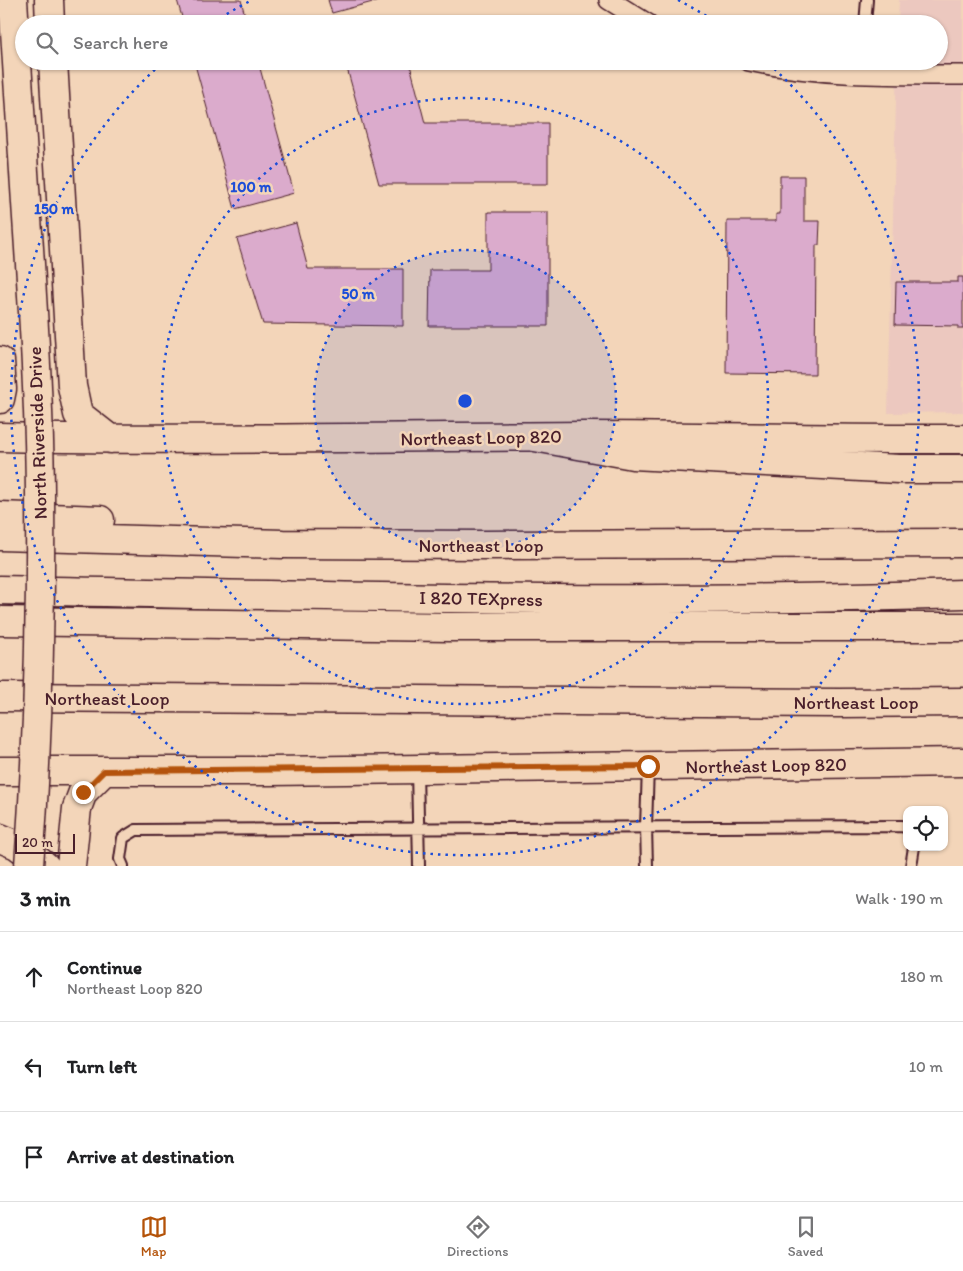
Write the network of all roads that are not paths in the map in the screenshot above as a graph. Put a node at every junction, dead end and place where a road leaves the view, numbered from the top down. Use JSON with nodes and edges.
{"nodes":[{"id":1,"x":13,"y":0,"type":"edge"},
{"id":2,"x":49,"y":0,"type":"edge"},
{"id":3,"x":608,"y":0,"type":"edge"},
{"id":4,"x":863,"y":1,"type":"edge"},
{"id":5,"x":50,"y":15,"type":"edge"},
{"id":6,"x":633,"y":15,"type":"edge"},
{"id":7,"x":864,"y":15,"type":"edge"},
{"id":8,"x":15,"y":31,"type":"edge"},
{"id":9,"x":17,"y":70,"type":"edge"},
{"id":10,"x":54,"y":70,"type":"edge"},
{"id":11,"x":893,"y":70,"type":"edge"},
{"id":12,"x":963,"y":75,"type":"edge"},
{"id":13,"x":0,"y":361,"type":"edge"},
{"id":14,"x":0,"y":399,"type":"edge"},
{"id":15,"x":0,"y":437,"type":"edge"},
{"id":16,"x":535,"y":437,"type":"junction"},
{"id":17,"x":110,"y":439,"type":"junction"},
{"id":18,"x":963,"y":439,"type":"edge"},
{"id":19,"x":963,"y":469,"type":"edge"},
{"id":20,"x":0,"y":516,"type":"edge"},
{"id":21,"x":0,"y":536,"type":"edge"},
{"id":22,"x":164,"y":540,"type":"junction"},
{"id":23,"x":963,"y":543,"type":"edge"},
{"id":24,"x":0,"y":590,"type":"edge"},
{"id":25,"x":963,"y":594,"type":"edge"},
{"id":26,"x":0,"y":621,"type":"edge"},
{"id":27,"x":963,"y":627,"type":"edge"},
{"id":28,"x":0,"y":697,"type":"edge"},
{"id":29,"x":963,"y":702,"type":"edge"},
{"id":30,"x":963,"y":762,"type":"edge"},
{"id":31,"x":648,"y":766,"type":"junction"},
{"id":32,"x":418,"y":769,"type":"junction"},
{"id":33,"x":0,"y":771,"type":"edge"},
{"id":34,"x":104,"y":771,"type":"junction"},
{"id":35,"x":903,"y":826,"type":"edge"},
{"id":36,"x":646,"y":827,"type":"junction"},
{"id":37,"x":418,"y":829,"type":"junction"},
{"id":38,"x":0,"y":838,"type":"edge"},
{"id":39,"x":913,"y":851,"type":"edge"},
{"id":40,"x":29,"y":866,"type":"edge"},
{"id":41,"x":45,"y":866,"type":"edge"},
{"id":42,"x":71,"y":866,"type":"edge"},
{"id":43,"x":123,"y":866,"type":"edge"},
{"id":44,"x":419,"y":866,"type":"edge"},
{"id":45,"x":647,"y":866,"type":"edge"},
{"id":46,"x":911,"y":866,"type":"edge"}],
"edges":[{"from":1,"to":8,"type":"main road","name":"North Riverside Drive","bridge":true},
{"from":2,"to":5,"type":"main road"},
{"from":3,"to":6,"type":"street"},
{"from":4,"to":7,"type":"lane"},
{"from":9,"to":40,"type":"main road","name":"North Riverside Drive","bridge":true},
{"from":10,"to":17,"type":"main road"},
{"from":11,"to":12,"type":"street"},
{"from":13,"to":14,"type":"main road"},
{"from":15,"to":17,"type":"main road","name":"Northeast Loop 820"},
{"from":16,"to":17,"type":"main road","name":"Northeast Loop 820"},
{"from":16,"to":18,"type":"main road","name":"Northeast Loop 820"},
{"from":16,"to":19,"type":"main road"},
{"from":20,"to":22,"type":"main road"},
{"from":21,"to":22,"type":"main road","name":"Northeast Loop"},
{"from":22,"to":23,"type":"main road","name":"Northeast Loop"},
{"from":24,"to":25,"type":"main road","name":"I 820 TEXpress"},
{"from":26,"to":27,"type":"main road","name":"I 820 TEXpress"},
{"from":28,"to":29,"type":"main road","name":"Northeast Loop"},
{"from":30,"to":31,"type":"main road","name":"Northeast Loop 820"},
{"from":31,"to":32,"type":"main road","name":"Northeast Loop 820"},
{"from":31,"to":36,"type":"lane"},
{"from":32,"to":34,"type":"main road","name":"Northeast Loop 820"},
{"from":32,"to":37,"type":"lane"},
{"from":33,"to":34,"type":"main road","name":"Northeast Loop 820"},
{"from":34,"to":42,"type":"main road"},
{"from":35,"to":36,"type":"lane"},
{"from":36,"to":37,"type":"lane"},
{"from":36,"to":45,"type":"lane"},
{"from":37,"to":43,"type":"lane"},
{"from":37,"to":44,"type":"lane"},
{"from":38,"to":41,"type":"main road"},
{"from":39,"to":46,"type":"lane"}]}
